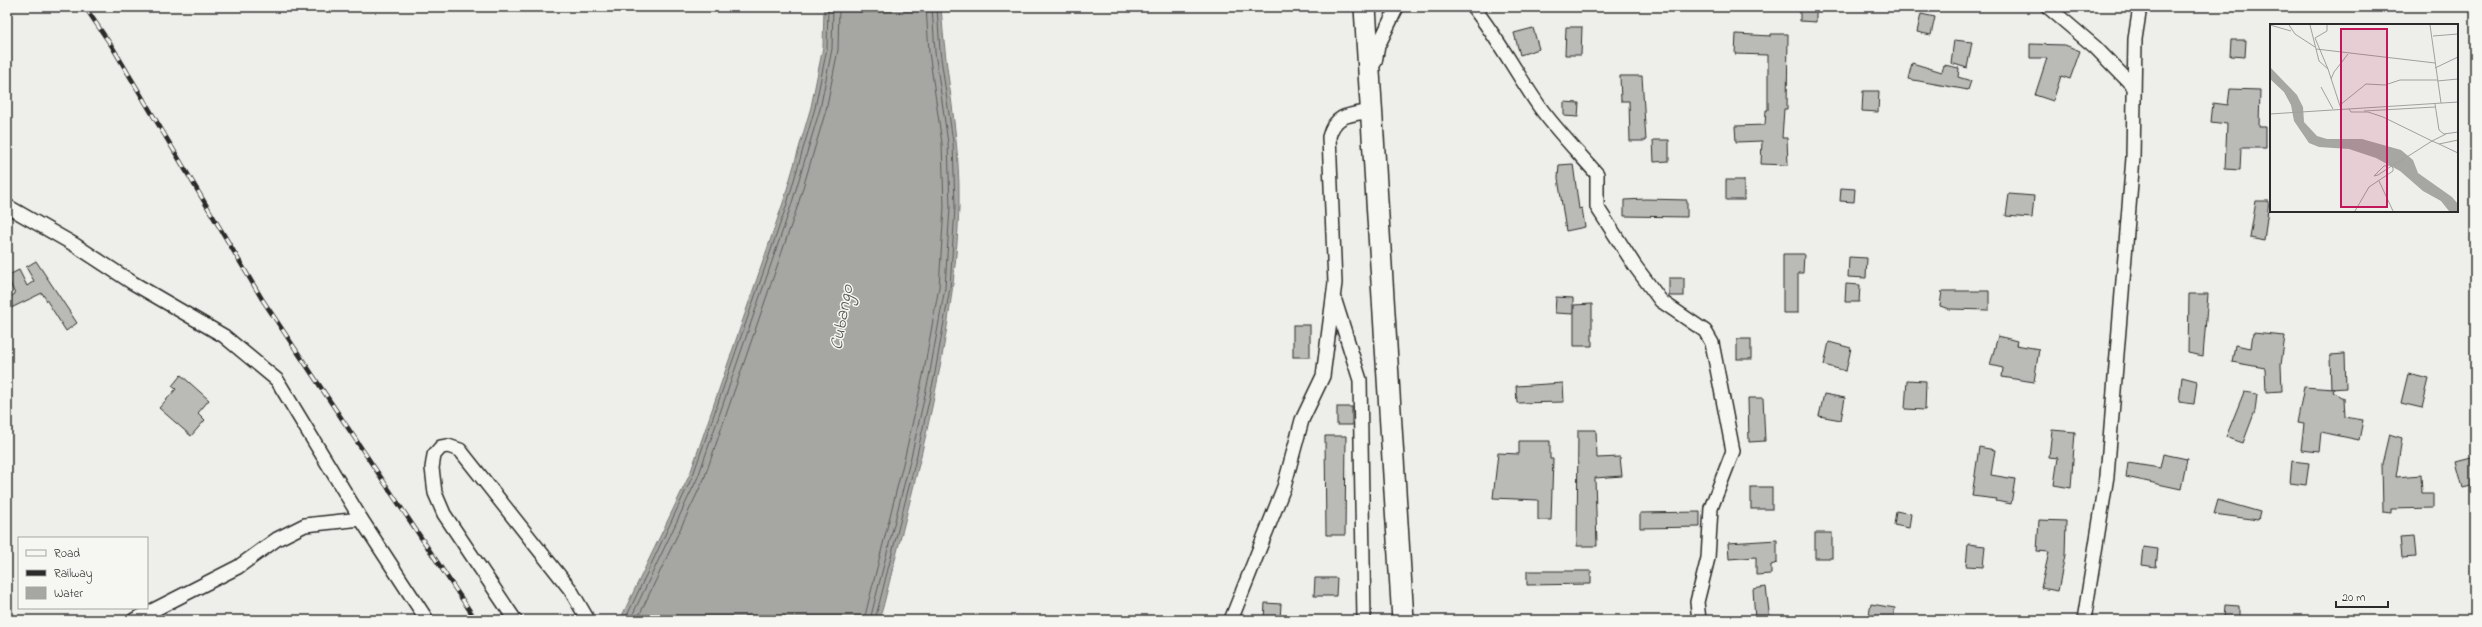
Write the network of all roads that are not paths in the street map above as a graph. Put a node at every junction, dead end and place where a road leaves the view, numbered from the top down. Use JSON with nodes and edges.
{"nodes":[{"id":1,"x":1365,"y":7,"type":"edge"},
{"id":2,"x":1397,"y":7,"type":"edge"},
{"id":3,"x":1473,"y":7,"type":"edge"},
{"id":4,"x":2048,"y":7,"type":"edge"},
{"id":5,"x":2140,"y":7,"type":"edge"},
{"id":6,"x":2132,"y":85,"type":"junction"},
{"id":7,"x":1371,"y":87,"type":"junction"},
{"id":8,"x":1372,"y":111,"type":"junction"},
{"id":9,"x":7,"y":206,"type":"edge"},
{"id":10,"x":1334,"y":297,"type":"junction"},
{"id":11,"x":361,"y":519,"type":"junction"},
{"id":12,"x":134,"y":620,"type":"edge"},
{"id":13,"x":428,"y":620,"type":"edge"},
{"id":14,"x":515,"y":620,"type":"edge"},
{"id":15,"x":588,"y":620,"type":"edge"},
{"id":16,"x":1231,"y":620,"type":"edge"},
{"id":17,"x":1364,"y":620,"type":"edge"},
{"id":18,"x":1403,"y":620,"type":"edge"},
{"id":19,"x":1699,"y":620,"type":"edge"},
{"id":20,"x":2084,"y":620,"type":"edge"}],
"edges":[{"from":1,"to":7,"type":"main road"},
{"from":2,"to":7,"type":"street"},
{"from":3,"to":19,"type":"street"},
{"from":4,"to":6,"type":"street"},
{"from":5,"to":6,"type":"street"},
{"from":6,"to":20,"type":"street"},
{"from":7,"to":8,"type":"main road"},
{"from":8,"to":10,"type":"street"},
{"from":8,"to":18,"type":"main road"},
{"from":9,"to":11,"type":"street"},
{"from":10,"to":16,"type":"street"},
{"from":10,"to":17,"type":"street"},
{"from":11,"to":12,"type":"street"},
{"from":11,"to":13,"type":"street"},
{"from":14,"to":15,"type":"street"}]}
